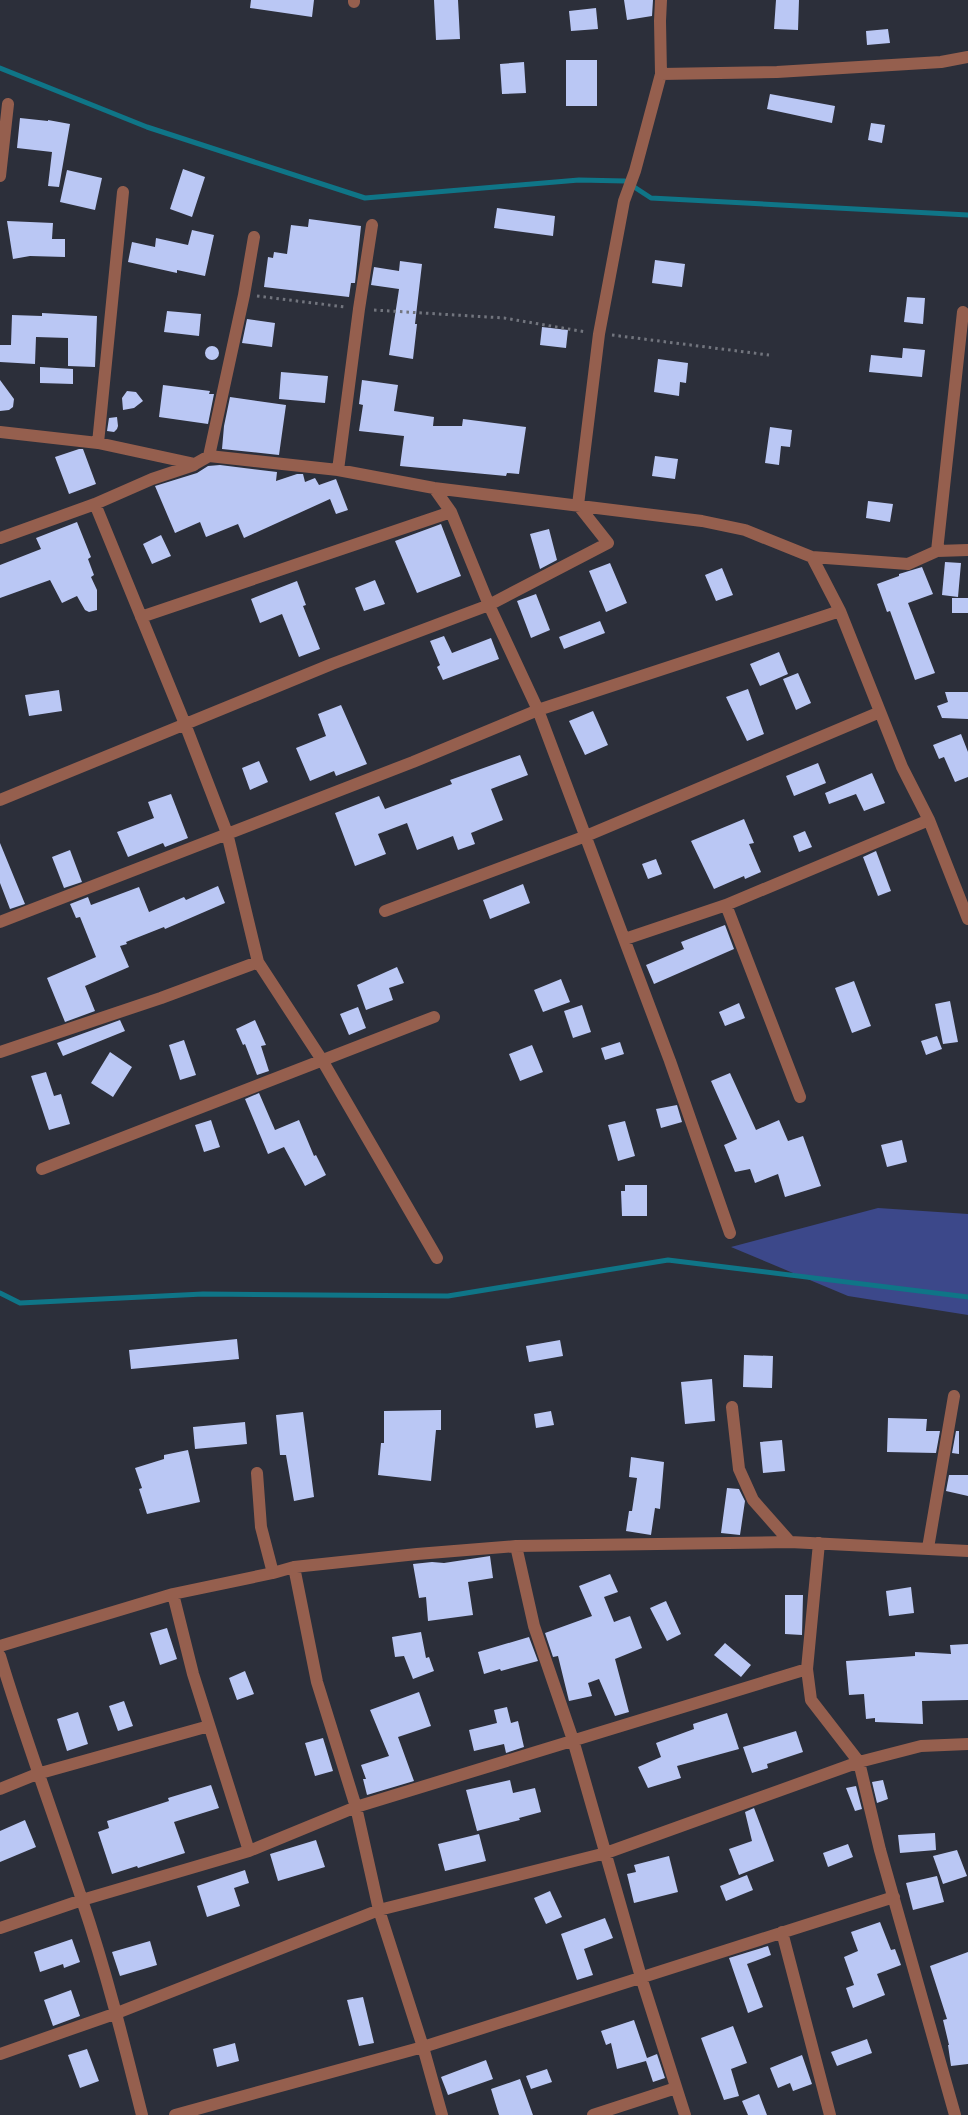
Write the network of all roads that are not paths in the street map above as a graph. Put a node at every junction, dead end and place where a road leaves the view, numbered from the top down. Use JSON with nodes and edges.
{"nodes":[{"id":1,"x":661,"y":0,"type":"edge"},
{"id":2,"x":968,"y":57,"type":"edge"},
{"id":3,"x":661,"y":74,"type":"junction"},
{"id":4,"x":8,"y":104,"type":"dead end"},
{"id":5,"x":0,"y":176,"type":"edge"},
{"id":6,"x":123,"y":192,"type":"dead end"},
{"id":7,"x":372,"y":225,"type":"dead end"},
{"id":8,"x":254,"y":237,"type":"dead end"},
{"id":9,"x":963,"y":312,"type":"dead end"},
{"id":10,"x":0,"y":432,"type":"edge"},
{"id":11,"x":98,"y":443,"type":"junction"},
{"id":12,"x":209,"y":456,"type":"junction"},
{"id":13,"x":196,"y":464,"type":"junction"},
{"id":14,"x":338,"y":470,"type":"junction"},
{"id":15,"x":434,"y":488,"type":"junction"},
{"id":16,"x":95,"y":504,"type":"junction"},
{"id":17,"x":578,"y":505,"type":"junction"},
{"id":18,"x":451,"y":512,"type":"junction"},
{"id":19,"x":0,"y":538,"type":"edge"},
{"id":20,"x":968,"y":550,"type":"edge"},
{"id":21,"x":938,"y":551,"type":"junction"},
{"id":22,"x":812,"y":557,"type":"junction"},
{"id":23,"x":489,"y":604,"type":"junction"},
{"id":24,"x":840,"y":611,"type":"junction"},
{"id":25,"x":141,"y":617,"type":"junction"},
{"id":26,"x":538,"y":710,"type":"junction"},
{"id":27,"x":880,"y":712,"type":"junction"},
{"id":28,"x":185,"y":724,"type":"junction"},
{"id":29,"x":0,"y":800,"type":"edge"},
{"id":30,"x":929,"y":820,"type":"junction"},
{"id":31,"x":227,"y":833,"type":"junction"},
{"id":32,"x":586,"y":836,"type":"junction"},
{"id":33,"x":726,"y":905,"type":"junction"},
{"id":34,"x":385,"y":911,"type":"dead end"},
{"id":35,"x":968,"y":919,"type":"edge"},
{"id":36,"x":0,"y":922,"type":"edge"},
{"id":37,"x":625,"y":939,"type":"junction"},
{"id":38,"x":258,"y":962,"type":"junction"},
{"id":39,"x":434,"y":1017,"type":"dead end"},
{"id":40,"x":0,"y":1052,"type":"edge"},
{"id":41,"x":322,"y":1060,"type":"junction"},
{"id":42,"x":800,"y":1097,"type":"dead end"},
{"id":43,"x":42,"y":1169,"type":"dead end"},
{"id":44,"x":730,"y":1233,"type":"dead end"},
{"id":45,"x":437,"y":1258,"type":"dead end"},
{"id":46,"x":954,"y":1396,"type":"dead end"},
{"id":47,"x":732,"y":1407,"type":"dead end"},
{"id":48,"x":257,"y":1473,"type":"dead end"},
{"id":49,"x":790,"y":1542,"type":"junction"},
{"id":50,"x":819,"y":1544,"type":"junction"},
{"id":51,"x":516,"y":1546,"type":"junction"},
{"id":52,"x":928,"y":1548,"type":"junction"},
{"id":53,"x":968,"y":1551,"type":"edge"},
{"id":54,"x":294,"y":1567,"type":"junction"},
{"id":55,"x":273,"y":1573,"type":"junction"},
{"id":56,"x":173,"y":1594,"type":"junction"},
{"id":57,"x":0,"y":1646,"type":"edge"},
{"id":58,"x":0,"y":1656,"type":"edge"},
{"id":59,"x":807,"y":1669,"type":"junction"},
{"id":60,"x":209,"y":1726,"type":"junction"},
{"id":61,"x":573,"y":1740,"type":"junction"},
{"id":62,"x":968,"y":1744,"type":"edge"},
{"id":63,"x":859,"y":1762,"type":"junction"},
{"id":64,"x":37,"y":1774,"type":"junction"},
{"id":65,"x":0,"y":1789,"type":"edge"},
{"id":66,"x":356,"y":1807,"type":"junction"},
{"id":67,"x":249,"y":1852,"type":"junction"},
{"id":68,"x":606,"y":1853,"type":"junction"},
{"id":69,"x":894,"y":1897,"type":"junction"},
{"id":70,"x":82,"y":1900,"type":"junction"},
{"id":71,"x":379,"y":1910,"type":"junction"},
{"id":72,"x":0,"y":1928,"type":"edge"},
{"id":73,"x":782,"y":1932,"type":"junction"},
{"id":74,"x":641,"y":1977,"type":"junction"},
{"id":75,"x":117,"y":2014,"type":"junction"},
{"id":76,"x":423,"y":2047,"type":"junction"},
{"id":77,"x":0,"y":2054,"type":"edge"},
{"id":78,"x":676,"y":2088,"type":"junction"},
{"id":79,"x":142,"y":2115,"type":"edge"},
{"id":80,"x":175,"y":2115,"type":"edge"},
{"id":81,"x":442,"y":2115,"type":"edge"},
{"id":82,"x":592,"y":2115,"type":"edge"},
{"id":83,"x":684,"y":2115,"type":"edge"},
{"id":84,"x":830,"y":2115,"type":"edge"},
{"id":85,"x":955,"y":2115,"type":"edge"}],
"edges":[{"from":1,"to":3,"type":"street"},
{"from":2,"to":3,"type":"street"},
{"from":3,"to":17,"type":"street"},
{"from":4,"to":5,"type":"street"},
{"from":6,"to":11,"type":"street"},
{"from":7,"to":14,"type":"street"},
{"from":8,"to":12,"type":"street"},
{"from":9,"to":21,"type":"street"},
{"from":10,"to":11,"type":"street"},
{"from":11,"to":13,"type":"street"},
{"from":12,"to":13,"type":"street"},
{"from":12,"to":14,"type":"street"},
{"from":13,"to":16,"type":"street"},
{"from":14,"to":15,"type":"street"},
{"from":15,"to":17,"type":"street"},
{"from":15,"to":18,"type":"street"},
{"from":16,"to":19,"type":"street"},
{"from":16,"to":25,"type":"street"},
{"from":17,"to":22,"type":"street"},
{"from":17,"to":23,"type":"street"},
{"from":18,"to":23,"type":"street"},
{"from":18,"to":25,"type":"street"},
{"from":20,"to":21,"type":"street"},
{"from":21,"to":22,"type":"street"},
{"from":22,"to":24,"type":"street"},
{"from":23,"to":26,"type":"street"},
{"from":23,"to":28,"type":"street"},
{"from":24,"to":26,"type":"street"},
{"from":24,"to":27,"type":"street"},
{"from":25,"to":28,"type":"street"},
{"from":26,"to":31,"type":"street"},
{"from":26,"to":32,"type":"street"},
{"from":27,"to":30,"type":"street"},
{"from":27,"to":32,"type":"street"},
{"from":28,"to":29,"type":"street"},
{"from":28,"to":31,"type":"street"},
{"from":30,"to":33,"type":"street"},
{"from":30,"to":35,"type":"street"},
{"from":31,"to":36,"type":"street"},
{"from":31,"to":38,"type":"street"},
{"from":32,"to":34,"type":"street"},
{"from":32,"to":37,"type":"street"},
{"from":33,"to":37,"type":"street"},
{"from":33,"to":42,"type":"street"},
{"from":37,"to":44,"type":"street"},
{"from":38,"to":40,"type":"street"},
{"from":38,"to":41,"type":"street"},
{"from":39,"to":41,"type":"street"},
{"from":41,"to":43,"type":"street"},
{"from":41,"to":45,"type":"street"},
{"from":46,"to":52,"type":"street"},
{"from":47,"to":49,"type":"street"},
{"from":48,"to":55,"type":"street"},
{"from":49,"to":50,"type":"street"},
{"from":49,"to":51,"type":"street"},
{"from":50,"to":52,"type":"street"},
{"from":50,"to":59,"type":"street"},
{"from":51,"to":54,"type":"street"},
{"from":51,"to":61,"type":"street"},
{"from":52,"to":53,"type":"street"},
{"from":54,"to":55,"type":"street"},
{"from":54,"to":66,"type":"street"},
{"from":55,"to":56,"type":"street"},
{"from":56,"to":57,"type":"street"},
{"from":56,"to":60,"type":"street"},
{"from":58,"to":64,"type":"street"},
{"from":59,"to":61,"type":"street"},
{"from":59,"to":63,"type":"street"},
{"from":60,"to":64,"type":"street"},
{"from":60,"to":67,"type":"street"},
{"from":61,"to":66,"type":"street"},
{"from":61,"to":68,"type":"street"},
{"from":62,"to":63,"type":"street"},
{"from":63,"to":68,"type":"street"},
{"from":63,"to":69,"type":"street"},
{"from":64,"to":65,"type":"street"},
{"from":64,"to":70,"type":"street"},
{"from":66,"to":67,"type":"street"},
{"from":66,"to":71,"type":"street"},
{"from":67,"to":70,"type":"street"},
{"from":68,"to":71,"type":"street"},
{"from":68,"to":74,"type":"street"},
{"from":69,"to":73,"type":"street"},
{"from":69,"to":85,"type":"street"},
{"from":70,"to":72,"type":"street"},
{"from":70,"to":75,"type":"street"},
{"from":71,"to":75,"type":"street"},
{"from":71,"to":76,"type":"street"},
{"from":73,"to":74,"type":"street"},
{"from":73,"to":84,"type":"street"},
{"from":74,"to":76,"type":"street"},
{"from":74,"to":78,"type":"street"},
{"from":75,"to":77,"type":"street"},
{"from":75,"to":79,"type":"street"},
{"from":76,"to":80,"type":"street"},
{"from":76,"to":81,"type":"street"},
{"from":78,"to":82,"type":"street"},
{"from":78,"to":83,"type":"street"}]}
